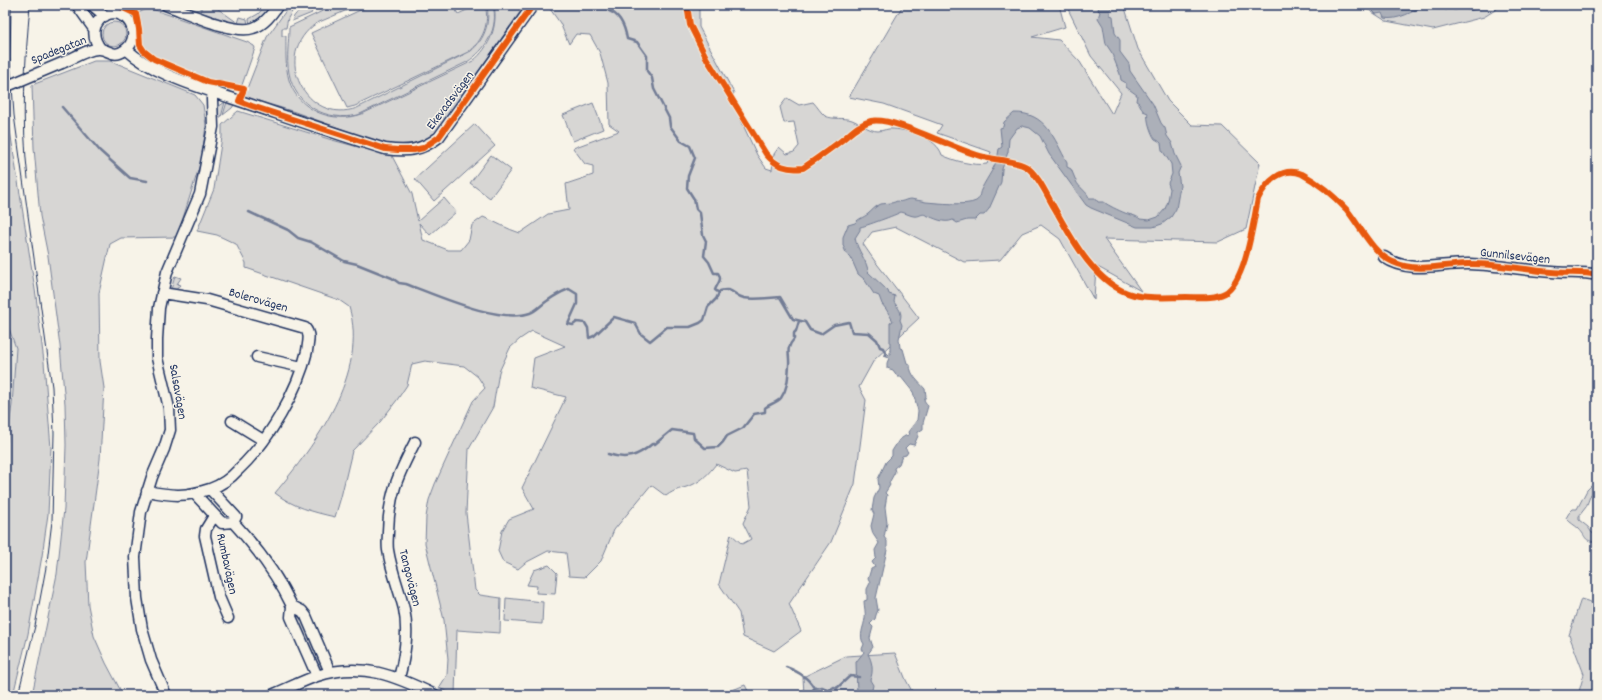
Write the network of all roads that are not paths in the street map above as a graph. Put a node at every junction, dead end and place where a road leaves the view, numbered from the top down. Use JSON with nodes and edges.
{"nodes":[{"id":1,"x":77,"y":5,"type":"edge"},
{"id":2,"x":92,"y":5,"type":"edge"},
{"id":3,"x":125,"y":5,"type":"edge"},
{"id":4,"x":166,"y":5,"type":"edge"},
{"id":5,"x":278,"y":5,"type":"edge"},
{"id":6,"x":534,"y":5,"type":"edge"},
{"id":7,"x":105,"y":16,"type":"junction"},
{"id":8,"x":122,"y":16,"type":"junction"},
{"id":9,"x":94,"y":29,"type":"junction"},
{"id":10,"x":101,"y":49,"type":"junction"},
{"id":11,"x":126,"y":49,"type":"junction"},
{"id":12,"x":5,"y":87,"type":"edge"},
{"id":13,"x":214,"y":92,"type":"junction"},
{"id":14,"x":1384,"y":257,"type":"dead end"},
{"id":15,"x":1597,"y":275,"type":"edge"},
{"id":16,"x":162,"y":292,"type":"junction"},
{"id":17,"x":257,"y":357,"type":"dead end"},
{"id":18,"x":302,"y":367,"type":"junction"},
{"id":19,"x":232,"y":421,"type":"dead end"},
{"id":20,"x":263,"y":440,"type":"junction"},
{"id":21,"x":415,"y":442,"type":"dead end"},
{"id":22,"x":210,"y":489,"type":"junction"},
{"id":23,"x":147,"y":491,"type":"junction"},
{"id":24,"x":195,"y":494,"type":"junction"},
{"id":25,"x":214,"y":516,"type":"junction"},
{"id":26,"x":233,"y":522,"type":"junction"},
{"id":27,"x":292,"y":606,"type":"junction"},
{"id":28,"x":228,"y":618,"type":"dead end"},
{"id":29,"x":330,"y":672,"type":"junction"},
{"id":30,"x":317,"y":676,"type":"junction"},
{"id":31,"x":399,"y":678,"type":"junction"},
{"id":32,"x":166,"y":695,"type":"edge"},
{"id":33,"x":272,"y":695,"type":"edge"},
{"id":34,"x":435,"y":695,"type":"edge"}],
"edges":[{"from":1,"to":9,"type":"street"},
{"from":2,"to":7,"type":"street"},
{"from":3,"to":8,"type":"street"},
{"from":4,"to":5,"type":"street"},
{"from":6,"to":13,"type":"street","name":"Ekevadsvägen"},
{"from":7,"to":8,"type":"street"},
{"from":7,"to":9,"type":"street","name":"Spadegatan"},
{"from":8,"to":11,"type":"street"},
{"from":9,"to":10,"type":"street","name":"Spadegatan"},
{"from":10,"to":11,"type":"street","name":"Spadegatan"},
{"from":10,"to":12,"type":"street","name":"Spadegatan","bridge":true},
{"from":11,"to":13,"type":"street","name":"Ekevadsvägen"},
{"from":13,"to":16,"type":"street","name":"Salsavägen"},
{"from":14,"to":15,"type":"street","name":"Gunnilsevägen"},
{"from":16,"to":18,"type":"street","name":"Bolerovägen"},
{"from":16,"to":23,"type":"street","name":"Salsavägen"},
{"from":17,"to":18,"type":"street"},
{"from":18,"to":20,"type":"street","name":"Bolerovägen"},
{"from":19,"to":20,"type":"street"},
{"from":20,"to":22,"type":"street","name":"Bolerovägen"},
{"from":21,"to":31,"type":"street","name":"Tangovägen"},
{"from":22,"to":24,"type":"street"},
{"from":22,"to":26,"type":"street","name":"Rumbavägen"},
{"from":23,"to":24,"type":"street"},
{"from":23,"to":32,"type":"street","name":"Salsavägen"},
{"from":24,"to":25,"type":"street","name":"Rumbavägen"},
{"from":25,"to":26,"type":"street","name":"Rumbavägen"},
{"from":25,"to":28,"type":"street","name":"Rumbavägen"},
{"from":26,"to":27,"type":"street","name":"Rumbavägen"},
{"from":27,"to":29,"type":"street","name":"Rumbavägen"},
{"from":27,"to":30,"type":"street","name":"Rumbavägen"},
{"from":29,"to":30,"type":"street"},
{"from":29,"to":31,"type":"street"},
{"from":30,"to":33,"type":"street"},
{"from":31,"to":34,"type":"street"}]}
